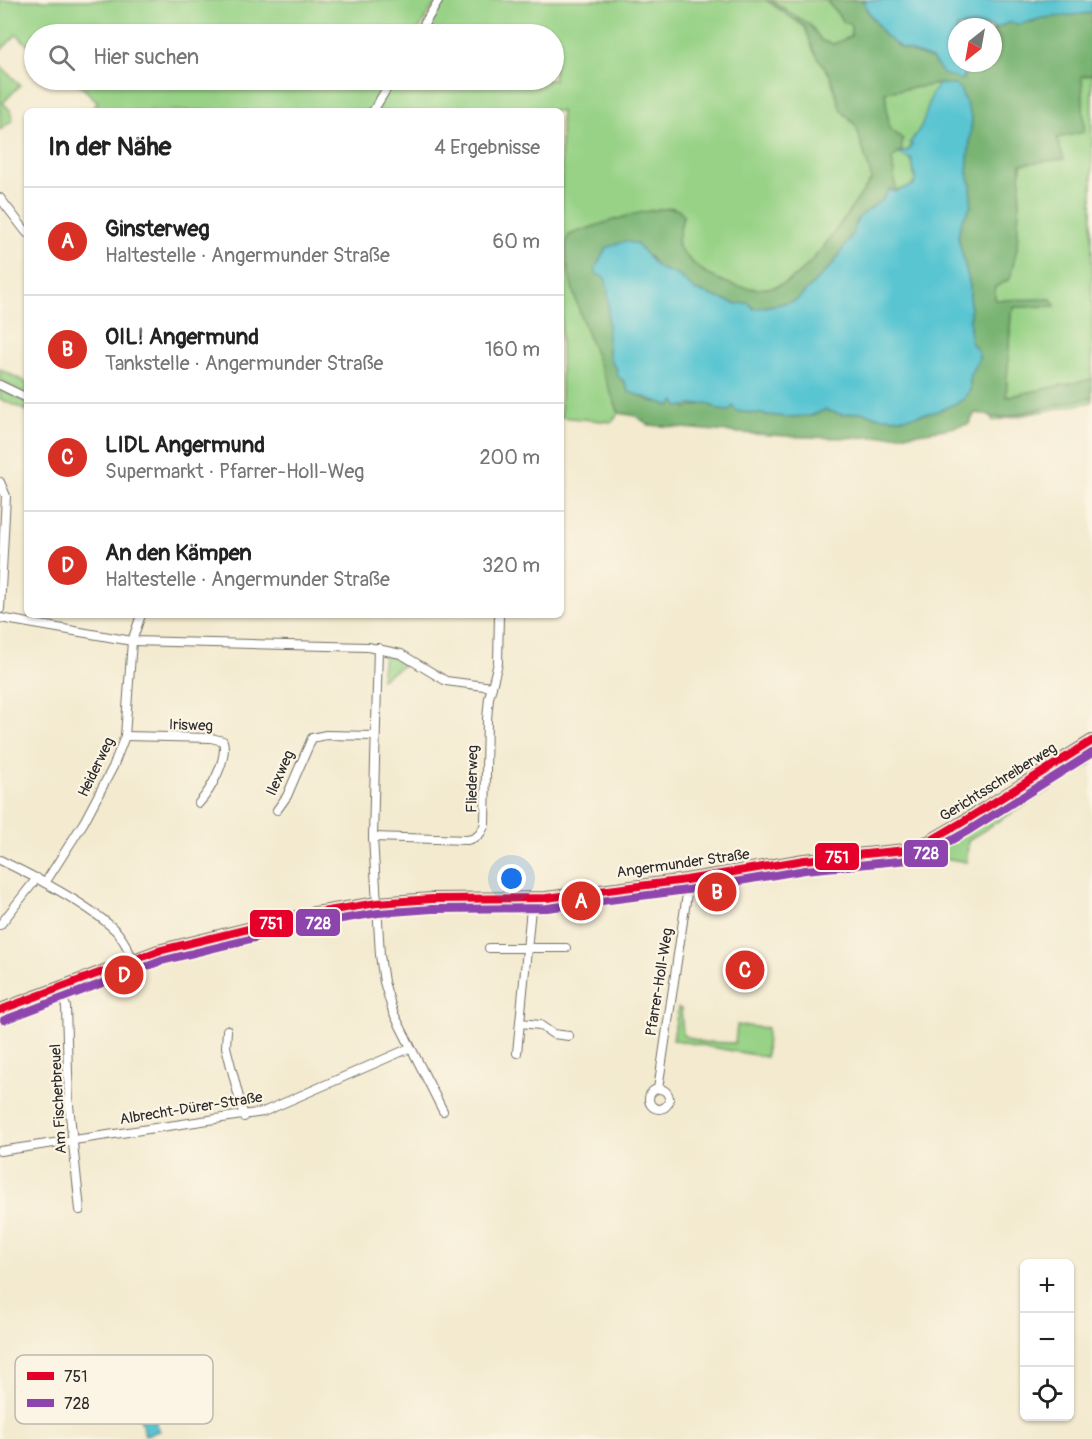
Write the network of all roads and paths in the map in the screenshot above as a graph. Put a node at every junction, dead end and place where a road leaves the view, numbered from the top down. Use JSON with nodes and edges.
{"nodes":[{"id":1,"x":439,"y":0,"type":"edge"},
{"id":2,"x":424,"y":24,"type":"edge"},
{"id":3,"x":386,"y":90,"type":"edge"},
{"id":4,"x":375,"y":108,"type":"edge"},
{"id":5,"x":0,"y":198,"type":"edge"},
{"id":6,"x":24,"y":229,"type":"edge"},
{"id":7,"x":0,"y":384,"type":"edge"},
{"id":8,"x":24,"y":396,"type":"edge"},
{"id":9,"x":0,"y":482,"type":"edge"},
{"id":10,"x":0,"y":609,"type":"edge"},
{"id":11,"x":0,"y":618,"type":"edge"},
{"id":12,"x":140,"y":618,"type":"edge"},
{"id":13,"x":499,"y":618,"type":"edge"},
{"id":14,"x":132,"y":641,"type":"junction"},
{"id":15,"x":378,"y":648,"type":"junction"},
{"id":16,"x":492,"y":687,"type":"junction"},
{"id":17,"x":125,"y":736,"type":"junction"},
{"id":18,"x":375,"y":736,"type":"junction"},
{"id":19,"x":1092,"y":741,"type":"edge"},
{"id":20,"x":199,"y":803,"type":"dead end"},
{"id":21,"x":277,"y":810,"type":"dead end"},
{"id":22,"x":373,"y":837,"type":"junction"},
{"id":23,"x":918,"y":847,"type":"joint"},
{"id":24,"x":0,"y":860,"type":"edge"},
{"id":25,"x":37,"y":878,"type":"junction"},
{"id":26,"x":686,"y":880,"type":"junction"},
{"id":27,"x":45,"y":883,"type":"junction"},
{"id":28,"x":532,"y":898,"type":"junction"},
{"id":29,"x":377,"y":903,"type":"junction"},
{"id":30,"x":0,"y":925,"type":"edge"},
{"id":31,"x":489,"y":948,"type":"dead end"},
{"id":32,"x":528,"y":948,"type":"junction"},
{"id":33,"x":566,"y":948,"type":"dead end"},
{"id":34,"x":133,"y":959,"type":"junction"},
{"id":35,"x":60,"y":987,"type":"junction"},
{"id":36,"x":0,"y":1010,"type":"edge"},
{"id":37,"x":520,"y":1023,"type":"junction"},
{"id":38,"x":227,"y":1030,"type":"dead end"},
{"id":39,"x":569,"y":1036,"type":"dead end"},
{"id":40,"x":410,"y":1048,"type":"junction"},
{"id":41,"x":517,"y":1053,"type":"dead end"},
{"id":42,"x":658,"y":1089,"type":"dead end"},
{"id":43,"x":443,"y":1111,"type":"dead end"},
{"id":44,"x":244,"y":1117,"type":"junction"},
{"id":45,"x":73,"y":1139,"type":"junction"},
{"id":46,"x":0,"y":1151,"type":"edge"},
{"id":47,"x":80,"y":1210,"type":"dead end"}],
"edges":[{"from":1,"to":2,"type":"street"},
{"from":3,"to":4,"type":"street"},
{"from":5,"to":6,"type":"street"},
{"from":7,"to":8,"type":"street"},
{"from":9,"to":10,"type":"street"},
{"from":11,"to":14,"type":"street"},
{"from":12,"to":14,"type":"street","name":"Heiderweg"},
{"from":13,"to":16,"type":"street","name":"Fliederweg"},
{"from":14,"to":15,"type":"street"},
{"from":14,"to":17,"type":"street","name":"Heiderweg"},
{"from":15,"to":16,"type":"street"},
{"from":15,"to":18,"type":"street"},
{"from":16,"to":22,"type":"street","name":"Fliederweg"},
{"from":17,"to":20,"type":"street","name":"Irisweg"},
{"from":17,"to":27,"type":"street","name":"Heiderweg"},
{"from":18,"to":21,"type":"street","name":"Ilexweg"},
{"from":18,"to":22,"type":"street"},
{"from":19,"to":23,"type":"main road","name":"Gerichtsschreiberweg"},
{"from":22,"to":29,"type":"street"},
{"from":23,"to":26,"type":"main road","name":"Angermunder Straße"},
{"from":24,"to":25,"type":"street"},
{"from":25,"to":27,"type":"street"},
{"from":25,"to":30,"type":"street"},
{"from":26,"to":28,"type":"main road","name":"Angermunder Straße"},
{"from":26,"to":42,"type":"street","name":"Pfarrer-Holl-Weg"},
{"from":27,"to":34,"type":"street"},
{"from":28,"to":29,"type":"main road","name":"Angermunder Straße"},
{"from":28,"to":32,"type":"street"},
{"from":29,"to":34,"type":"main road","name":"Angermunder Straße"},
{"from":29,"to":40,"type":"street"},
{"from":31,"to":32,"type":"street"},
{"from":32,"to":33,"type":"street"},
{"from":32,"to":37,"type":"street"},
{"from":34,"to":35,"type":"main road","name":"Angermunder Straße"},
{"from":35,"to":36,"type":"main road","name":"Angermunder Straße"},
{"from":35,"to":45,"type":"street","name":"Am Fischerbreuel"},
{"from":37,"to":39,"type":"street"},
{"from":37,"to":41,"type":"street"},
{"from":38,"to":44,"type":"street"},
{"from":40,"to":43,"type":"street"},
{"from":40,"to":44,"type":"street","name":"Albrecht-Dürer-Straße"},
{"from":44,"to":45,"type":"street","name":"Albrecht-Dürer-Straße"},
{"from":45,"to":46,"type":"street","name":"Albrecht-Dürer-Straße"},
{"from":45,"to":47,"type":"street","name":"Am Fischerbreuel"}]}
